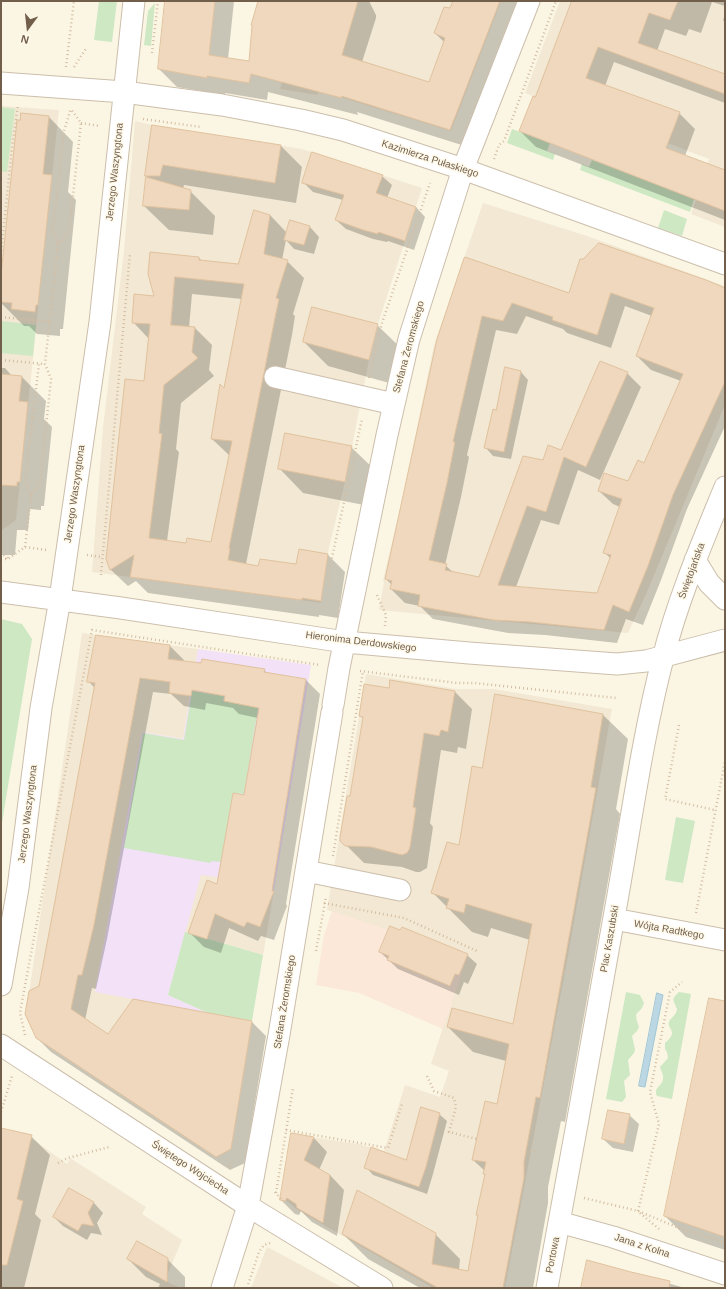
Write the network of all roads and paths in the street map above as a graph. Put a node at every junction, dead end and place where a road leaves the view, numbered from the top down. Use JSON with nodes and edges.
{"nodes":[{"id":1,"x":74,"y":1,"type":"edge"},
{"id":2,"x":134,"y":1,"type":"edge"},
{"id":3,"x":158,"y":1,"type":"edge"},
{"id":4,"x":529,"y":1,"type":"edge"},
{"id":5,"x":556,"y":1,"type":"edge"},
{"id":6,"x":87,"y":47,"type":"dead end"},
{"id":7,"x":152,"y":53,"type":"dead end"},
{"id":8,"x":66,"y":68,"type":"dead end"},
{"id":9,"x":74,"y":68,"type":"dead end"},
{"id":10,"x":1,"y":83,"type":"edge"},
{"id":11,"x":124,"y":92,"type":"junction"},
{"id":12,"x":18,"y":104,"type":"dead end"},
{"id":13,"x":142,"y":125,"type":"dead end"},
{"id":14,"x":201,"y":127,"type":"dead end"},
{"id":15,"x":499,"y":145,"type":"dead end"},
{"id":16,"x":463,"y":169,"type":"junction"},
{"id":17,"x":58,"y":244,"type":"junction"},
{"id":18,"x":131,"y":250,"type":"dead end"},
{"id":19,"x":1,"y":255,"type":"edge"},
{"id":20,"x":725,"y":264,"type":"edge"},
{"id":21,"x":1,"y":317,"type":"edge"},
{"id":22,"x":50,"y":322,"type":"junction"},
{"id":23,"x":1,"y":360,"type":"edge"},
{"id":24,"x":39,"y":364,"type":"junction"},
{"id":25,"x":45,"y":364,"type":"junction"},
{"id":26,"x":275,"y":377,"type":"dead end"},
{"id":27,"x":394,"y":404,"type":"junction"},
{"id":28,"x":725,"y":487,"type":"edge"},
{"id":29,"x":31,"y":496,"type":"junction"},
{"id":30,"x":1,"y":552,"type":"edge"},
{"id":31,"x":1,"y":559,"type":"edge"},
{"id":32,"x":8,"y":559,"type":"junction"},
{"id":33,"x":694,"y":560,"type":"junction"},
{"id":34,"x":101,"y":575,"type":"dead end"},
{"id":35,"x":1,"y":592,"type":"edge"},
{"id":36,"x":376,"y":594,"type":"dead end"},
{"id":37,"x":60,"y":599,"type":"junction"},
{"id":38,"x":725,"y":599,"type":"edge"},
{"id":39,"x":385,"y":629,"type":"dead end"},
{"id":40,"x":92,"y":630,"type":"dead end"},
{"id":41,"x":725,"y":640,"type":"edge"},
{"id":42,"x":345,"y":642,"type":"junction"},
{"id":43,"x":663,"y":656,"type":"junction"},
{"id":44,"x":363,"y":671,"type":"dead end"},
{"id":45,"x":679,"y":725,"type":"dead end"},
{"id":46,"x":725,"y":761,"type":"edge"},
{"id":47,"x":716,"y":810,"type":"junction"},
{"id":48,"x":306,"y":870,"type":"junction"},
{"id":49,"x":330,"y":876,"type":"junction"},
{"id":50,"x":400,"y":890,"type":"dead end"},
{"id":51,"x":301,"y":899,"type":"junction"},
{"id":52,"x":325,"y":904,"type":"junction"},
{"id":53,"x":695,"y":917,"type":"dead end"},
{"id":54,"x":614,"y":920,"type":"junction"},
{"id":55,"x":725,"y":940,"type":"edge"},
{"id":56,"x":316,"y":952,"type":"dead end"},
{"id":57,"x":479,"y":952,"type":"dead end"},
{"id":58,"x":564,"y":972,"type":"dead end"},
{"id":59,"x":572,"y":973,"type":"dead end"},
{"id":60,"x":682,"y":982,"type":"dead end"},
{"id":61,"x":1,"y":984,"type":"edge"},
{"id":62,"x":25,"y":1035,"type":"dead end"},
{"id":63,"x":1,"y":1045,"type":"edge"},
{"id":64,"x":14,"y":1070,"type":"dead end"},
{"id":65,"x":427,"y":1076,"type":"dead end"},
{"id":66,"x":293,"y":1086,"type":"dead end"},
{"id":67,"x":402,"y":1104,"type":"dead end"},
{"id":68,"x":1,"y":1112,"type":"edge"},
{"id":69,"x":286,"y":1130,"type":"junction"},
{"id":70,"x":477,"y":1140,"type":"dead end"},
{"id":71,"x":109,"y":1147,"type":"dead end"},
{"id":72,"x":526,"y":1150,"type":"dead end"},
{"id":73,"x":538,"y":1152,"type":"dead end"},
{"id":74,"x":58,"y":1163,"type":"dead end"},
{"id":75,"x":276,"y":1192,"type":"dead end"},
{"id":76,"x":564,"y":1192,"type":"junction"},
{"id":77,"x":248,"y":1206,"type":"junction"},
{"id":78,"x":638,"y":1212,"type":"junction"},
{"id":79,"x":559,"y":1222,"type":"junction"},
{"id":80,"x":663,"y":1232,"type":"dead end"},
{"id":81,"x":725,"y":1242,"type":"edge"},
{"id":82,"x":259,"y":1252,"type":"dead end"},
{"id":83,"x":725,"y":1274,"type":"edge"},
{"id":84,"x":222,"y":1288,"type":"edge"},
{"id":85,"x":247,"y":1288,"type":"edge"},
{"id":86,"x":382,"y":1288,"type":"edge"},
{"id":87,"x":547,"y":1288,"type":"edge"}],
"edges":[{"from":1,"to":8,"type":"path"},
{"from":2,"to":11,"type":"street","name":"Jerzego Waszyngtona"},
{"from":3,"to":7,"type":"path"},
{"from":4,"to":16,"type":"street","name":"Stefana Żeromskiego"},
{"from":5,"to":15,"type":"path"},
{"from":6,"to":9,"type":"path"},
{"from":10,"to":11,"type":"street","name":"Kazimierza Pułaskiego"},
{"from":11,"to":16,"type":"street","name":"Kazimierza Pułaskiego"},
{"from":11,"to":37,"type":"street","name":"Jerzego Waszyngtona"},
{"from":12,"to":19,"type":"path"},
{"from":13,"to":14,"type":"path"},
{"from":16,"to":20,"type":"street","name":"Kazimierza Pułaskiego"},
{"from":16,"to":27,"type":"street","name":"Stefana Żeromskiego"},
{"from":17,"to":17,"type":"path"},
{"from":17,"to":22,"type":"path"},
{"from":18,"to":34,"type":"path"},
{"from":21,"to":22,"type":"path"},
{"from":22,"to":25,"type":"path"},
{"from":23,"to":24,"type":"path"},
{"from":24,"to":25,"type":"path"},
{"from":24,"to":29,"type":"path"},
{"from":25,"to":29,"type":"path"},
{"from":26,"to":27,"type":"street"},
{"from":27,"to":42,"type":"street","name":"Stefana Żeromskiego"},
{"from":28,"to":33,"type":"street","name":"Świętojańska"},
{"from":29,"to":32,"type":"path"},
{"from":30,"to":32,"type":"path"},
{"from":31,"to":32,"type":"path"},
{"from":33,"to":38,"type":"street"},
{"from":33,"to":43,"type":"street","name":"Świętojańska"},
{"from":35,"to":37,"type":"street","name":"Hieronima Derdowskiego"},
{"from":36,"to":39,"type":"path"},
{"from":37,"to":42,"type":"street","name":"Hieronima Derdowskiego"},
{"from":37,"to":61,"type":"street","name":"Jerzego Waszyngtona"},
{"from":40,"to":62,"type":"path"},
{"from":41,"to":43,"type":"street","name":"Hieronima Derdowskiego"},
{"from":42,"to":43,"type":"street","name":"Hieronima Derdowskiego"},
{"from":42,"to":48,"type":"street","name":"Stefana Żeromskiego"},
{"from":43,"to":54,"type":"street","name":"Plac Kaszubski"},
{"from":44,"to":49,"type":"path"},
{"from":45,"to":47,"type":"path"},
{"from":46,"to":47,"type":"path"},
{"from":47,"to":53,"type":"path"},
{"from":48,"to":49,"type":"street"},
{"from":48,"to":51,"type":"street","name":"Stefana Żeromskiego"},
{"from":49,"to":50,"type":"street"},
{"from":49,"to":52,"type":"path"},
{"from":51,"to":52,"type":"path"},
{"from":51,"to":77,"type":"street","name":"Stefana Żeromskiego"},
{"from":52,"to":56,"type":"path"},
{"from":52,"to":57,"type":"path"},
{"from":54,"to":55,"type":"street","name":"Wójta Radtkego"},
{"from":54,"to":76,"type":"street","name":"Plac Kaszubski"},
{"from":58,"to":59,"type":"path"},
{"from":60,"to":78,"type":"path"},
{"from":63,"to":77,"type":"street","name":"Świętego Wojciecha"},
{"from":64,"to":68,"type":"path"},
{"from":65,"to":70,"type":"path"},
{"from":66,"to":69,"type":"path"},
{"from":67,"to":69,"type":"path"},
{"from":69,"to":75,"type":"path"},
{"from":71,"to":74,"type":"path"},
{"from":72,"to":73,"type":"path"},
{"from":76,"to":78,"type":"path"},
{"from":76,"to":79,"type":"street","name":"Plac Kaszubski"},
{"from":77,"to":84,"type":"street","name":"Stefana Żeromskiego"},
{"from":77,"to":86,"type":"street","name":"Świętego Wojciecha"},
{"from":78,"to":80,"type":"path"},
{"from":78,"to":81,"type":"path"},
{"from":79,"to":83,"type":"street","name":"Jana z Kolna"},
{"from":79,"to":87,"type":"street","name":"Portowa"},
{"from":82,"to":85,"type":"path"}]}
